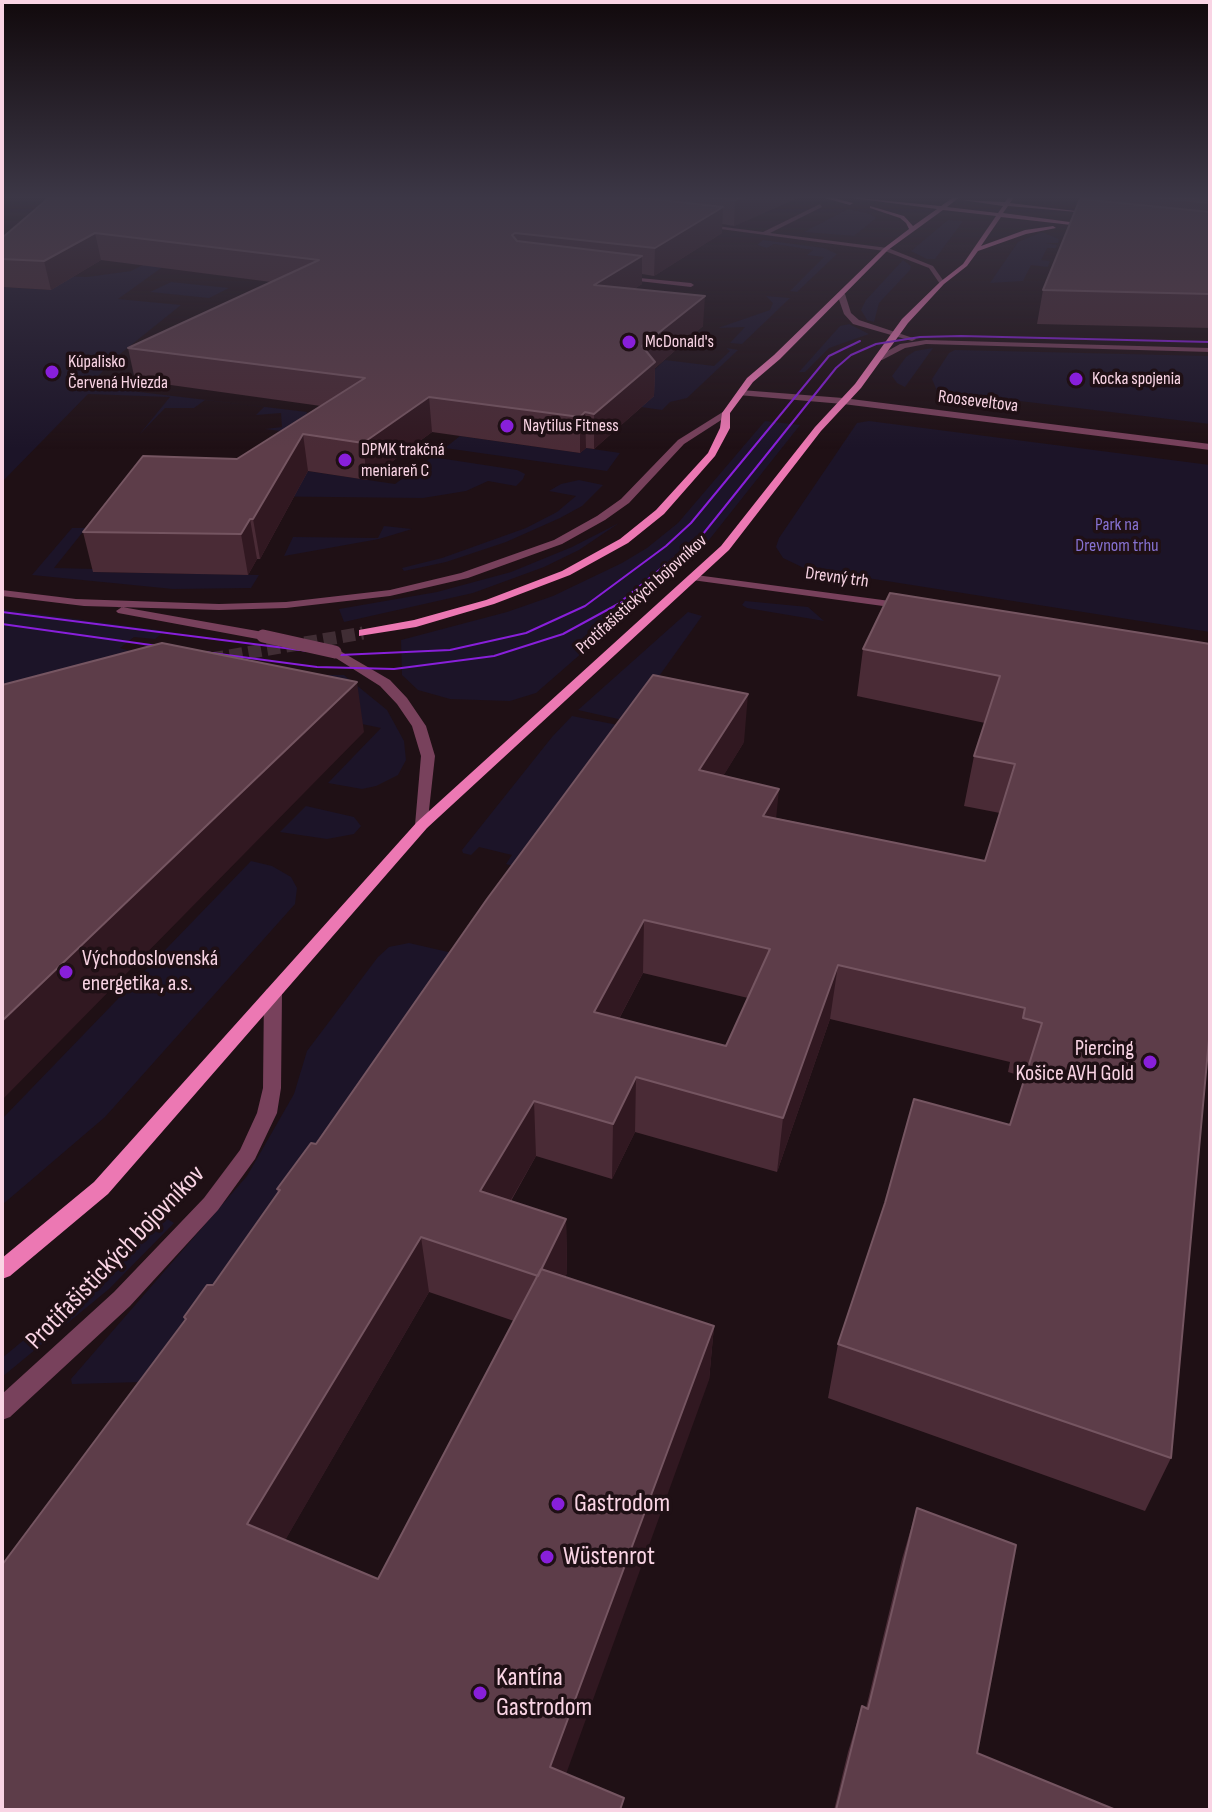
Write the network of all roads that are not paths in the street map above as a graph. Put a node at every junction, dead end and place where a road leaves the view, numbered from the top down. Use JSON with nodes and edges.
{"nodes":[{"id":1,"x":652,"y":281,"type":"edge"},
{"id":2,"x":854,"y":281,"type":"edge"},
{"id":3,"x":945,"y":281,"type":"edge"},
{"id":4,"x":942,"y":283,"type":"joint"},
{"id":5,"x":691,"y":285,"type":"dead end"},
{"id":6,"x":841,"y":294,"type":"junction"},
{"id":7,"x":895,"y":336,"type":"junction"},
{"id":8,"x":937,"y":342,"type":"junction"},
{"id":9,"x":1210,"y":350,"type":"edge"},
{"id":10,"x":879,"y":358,"type":"junction"},
{"id":11,"x":741,"y":393,"type":"junction"},
{"id":12,"x":843,"y":401,"type":"junction"},
{"id":13,"x":726,"y":413,"type":"junction"},
{"id":14,"x":1210,"y":447,"type":"edge"},
{"id":15,"x":696,"y":578,"type":"junction"},
{"id":16,"x":2,"y":593,"type":"edge"},
{"id":17,"x":76,"y":602,"type":"junction"},
{"id":18,"x":919,"y":609,"type":"edge"},
{"id":19,"x":363,"y":633,"type":"tunnel mouth"},
{"id":20,"x":422,"y":825,"type":"junction"},
{"id":21,"x":273,"y":993,"type":"junction"},
{"id":22,"x":2,"y":1270,"type":"edge"},
{"id":23,"x":2,"y":1409,"type":"edge"}],
"edges":[{"from":1,"to":5,"type":"street"},
{"from":2,"to":6,"type":"street"},
{"from":3,"to":4,"type":"street","name":"Protifašistických bojovníkov"},
{"from":4,"to":7,"type":"street","name":"Protifašistických bojovníkov"},
{"from":6,"to":7,"type":"street"},
{"from":6,"to":11,"type":"street"},
{"from":7,"to":8,"type":"street"},
{"from":7,"to":10,"type":"street","name":"Protifašistických bojovníkov"},
{"from":8,"to":9,"type":"street"},
{"from":8,"to":10,"type":"street"},
{"from":10,"to":12,"type":"street","name":"Protifašistických bojovníkov"},
{"from":11,"to":12,"type":"street","name":"Rooseveltova"},
{"from":11,"to":13,"type":"street"},
{"from":12,"to":14,"type":"street","name":"Rooseveltova"},
{"from":12,"to":15,"type":"street","name":"Protifašistických bojovníkov"},
{"from":13,"to":17,"type":"street"},
{"from":13,"to":19,"type":"street"},
{"from":15,"to":18,"type":"street","name":"Drevný trh"},
{"from":15,"to":20,"type":"street","name":"Protifašistických bojovníkov"},
{"from":16,"to":17,"type":"street"},
{"from":17,"to":20,"type":"street","bridge":true},
{"from":20,"to":21,"type":"street","name":"Protifašistických bojovníkov"},
{"from":21,"to":22,"type":"street","name":"Protifašistických bojovníkov"},
{"from":21,"to":23,"type":"street","name":"Protifašistických bojovníkov"}]}
